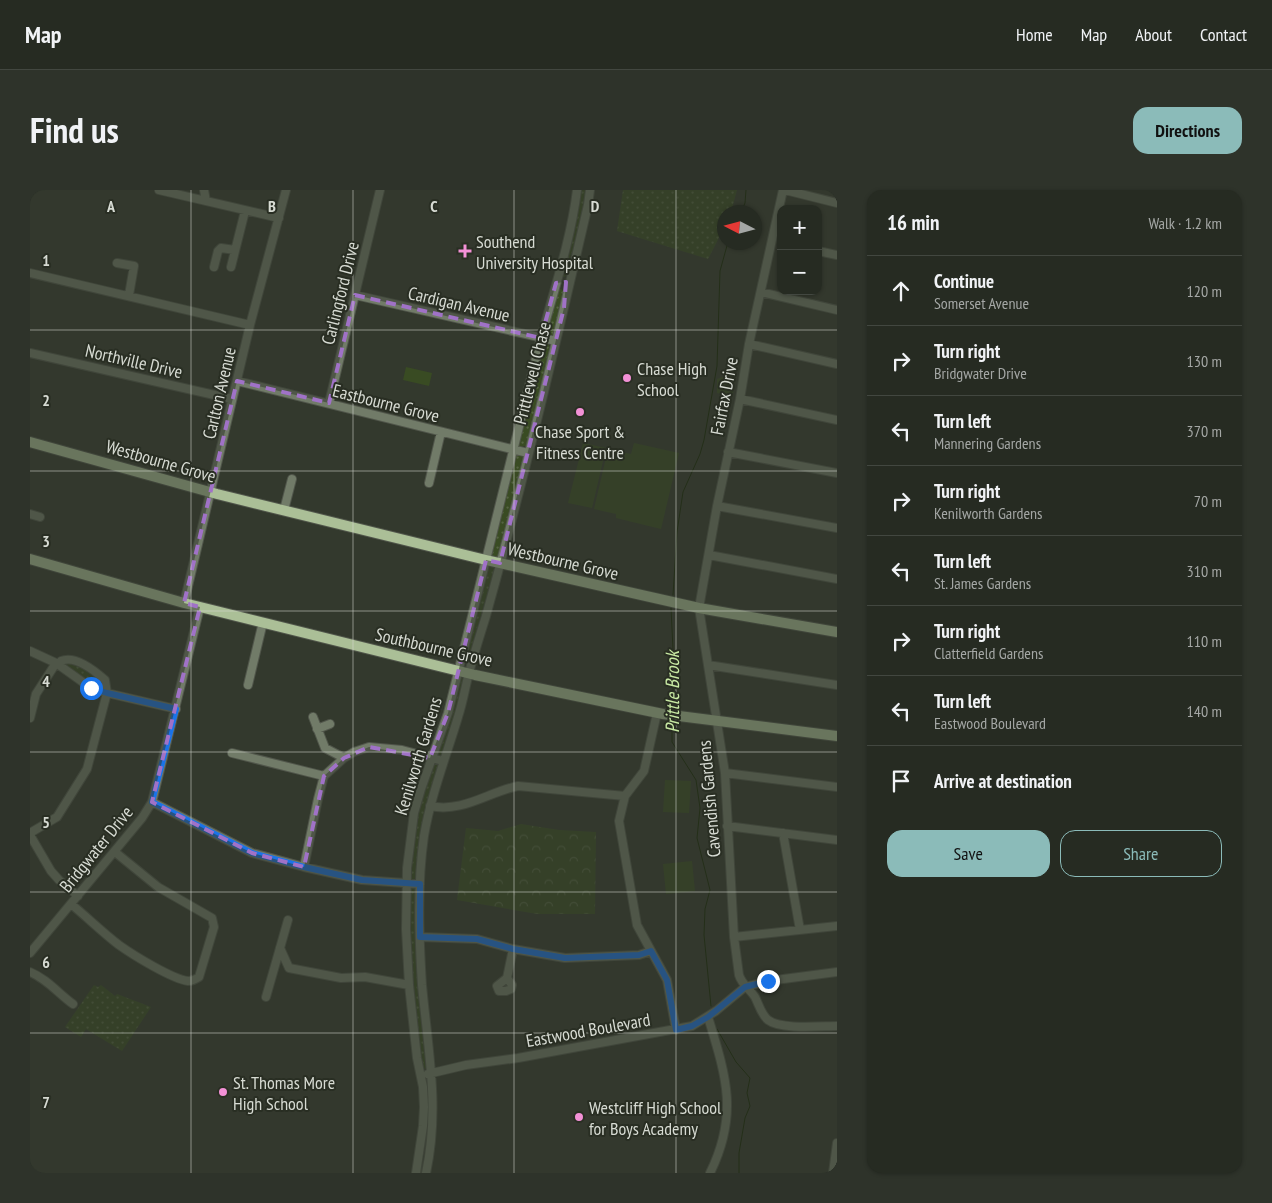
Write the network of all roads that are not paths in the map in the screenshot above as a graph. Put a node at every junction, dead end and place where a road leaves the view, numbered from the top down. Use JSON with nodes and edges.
{"nodes":[{"id":1,"x":159,"y":190,"type":"edge"},
{"id":2,"x":204,"y":190,"type":"edge"},
{"id":3,"x":286,"y":190,"type":"edge"},
{"id":4,"x":380,"y":190,"type":"edge"},
{"id":5,"x":577,"y":190,"type":"edge"},
{"id":6,"x":590,"y":190,"type":"edge"},
{"id":7,"x":784,"y":190,"type":"edge"},
{"id":8,"x":206,"y":201,"type":"junction"},
{"id":9,"x":837,"y":203,"type":"edge"},
{"id":10,"x":782,"y":205,"type":"edge"},
{"id":11,"x":245,"y":211,"type":"junction"},
{"id":12,"x":279,"y":218,"type":"junction"},
{"id":13,"x":777,"y":241,"type":"edge"},
{"id":14,"x":578,"y":248,"type":"junction"},
{"id":15,"x":235,"y":250,"type":"junction"},
{"id":16,"x":822,"y":252,"type":"edge"},
{"id":17,"x":837,"y":255,"type":"edge"},
{"id":18,"x":117,"y":263,"type":"dead end"},
{"id":19,"x":214,"y":267,"type":"dead end"},
{"id":20,"x":231,"y":267,"type":"dead end"},
{"id":21,"x":30,"y":273,"type":"edge"},
{"id":22,"x":557,"y":281,"type":"junction"},
{"id":23,"x":566,"y":282,"type":"junction"},
{"id":24,"x":761,"y":292,"type":"junction"},
{"id":25,"x":567,"y":294,"type":"junction"},
{"id":26,"x":355,"y":295,"type":"junction"},
{"id":27,"x":129,"y":296,"type":"junction"},
{"id":28,"x":837,"y":310,"type":"edge"},
{"id":29,"x":250,"y":325,"type":"junction"},
{"id":30,"x":541,"y":338,"type":"junction"},
{"id":31,"x":556,"y":341,"type":"junction"},
{"id":32,"x":749,"y":344,"type":"junction"},
{"id":33,"x":30,"y":353,"type":"edge"},
{"id":34,"x":837,"y":364,"type":"edge"},
{"id":35,"x":237,"y":381,"type":"junction"},
{"id":36,"x":232,"y":399,"type":"junction"},
{"id":37,"x":740,"y":399,"type":"junction"},
{"id":38,"x":328,"y":404,"type":"junction"},
{"id":39,"x":837,"y":420,"type":"edge"},
{"id":40,"x":441,"y":432,"type":"junction"},
{"id":41,"x":30,"y":442,"type":"edge"},
{"id":42,"x":514,"y":450,"type":"junction"},
{"id":43,"x":728,"y":452,"type":"junction"},
{"id":44,"x":528,"y":453,"type":"junction"},
{"id":45,"x":837,"y":473,"type":"edge"},
{"id":46,"x":292,"y":479,"type":"dead end"},
{"id":47,"x":428,"y":483,"type":"dead end"},
{"id":48,"x":211,"y":492,"type":"junction"},
{"id":49,"x":717,"y":506,"type":"junction"},
{"id":50,"x":284,"y":510,"type":"junction"},
{"id":51,"x":30,"y":514,"type":"edge"},
{"id":52,"x":40,"y":517,"type":"dead end"},
{"id":53,"x":837,"y":528,"type":"edge"},
{"id":54,"x":709,"y":555,"type":"junction"},
{"id":55,"x":30,"y":559,"type":"edge"},
{"id":56,"x":494,"y":562,"type":"junction"},
{"id":57,"x":837,"y":579,"type":"edge"},
{"id":58,"x":184,"y":603,"type":"junction"},
{"id":59,"x":200,"y":607,"type":"junction"},
{"id":60,"x":700,"y":608,"type":"junction"},
{"id":61,"x":263,"y":622,"type":"junction"},
{"id":62,"x":837,"y":632,"type":"edge"},
{"id":63,"x":30,"y":651,"type":"edge"},
{"id":64,"x":57,"y":664,"type":"junction"},
{"id":65,"x":708,"y":665,"type":"junction"},
{"id":66,"x":462,"y":672,"type":"junction"},
{"id":67,"x":248,"y":685,"type":"dead end"},
{"id":68,"x":837,"y":685,"type":"edge"},
{"id":69,"x":107,"y":693,"type":"junction"},
{"id":70,"x":176,"y":709,"type":"junction"},
{"id":71,"x":666,"y":715,"type":"junction"},
{"id":72,"x":313,"y":717,"type":"dead end"},
{"id":73,"x":30,"y":718,"type":"edge"},
{"id":74,"x":717,"y":722,"type":"junction"},
{"id":75,"x":330,"y":724,"type":"dead end"},
{"id":76,"x":318,"y":729,"type":"junction"},
{"id":77,"x":837,"y":736,"type":"edge"},
{"id":78,"x":232,"y":752,"type":"dead end"},
{"id":79,"x":344,"y":758,"type":"junction"},
{"id":80,"x":430,"y":758,"type":"junction"},
{"id":81,"x":443,"y":761,"type":"junction"},
{"id":82,"x":725,"y":773,"type":"junction"},
{"id":83,"x":324,"y":776,"type":"junction"},
{"id":84,"x":837,"y":787,"type":"edge"},
{"id":85,"x":625,"y":796,"type":"junction"},
{"id":86,"x":152,"y":802,"type":"junction"},
{"id":87,"x":430,"y":806,"type":"junction"},
{"id":88,"x":727,"y":826,"type":"junction"},
{"id":89,"x":783,"y":833,"type":"junction"},
{"id":90,"x":30,"y":834,"type":"edge"},
{"id":91,"x":837,"y":840,"type":"edge"},
{"id":92,"x":115,"y":852,"type":"junction"},
{"id":93,"x":304,"y":867,"type":"junction"},
{"id":94,"x":406,"y":883,"type":"junction"},
{"id":95,"x":420,"y":884,"type":"junction"},
{"id":96,"x":78,"y":896,"type":"junction"},
{"id":97,"x":71,"y":904,"type":"junction"},
{"id":98,"x":288,"y":920,"type":"dead end"},
{"id":99,"x":837,"y":926,"type":"edge"},
{"id":100,"x":800,"y":930,"type":"junction"},
{"id":101,"x":420,"y":937,"type":"junction"},
{"id":102,"x":734,"y":937,"type":"junction"},
{"id":103,"x":280,"y":948,"type":"junction"},
{"id":104,"x":513,"y":949,"type":"junction"},
{"id":105,"x":31,"y":950,"type":"edge"},
{"id":106,"x":651,"y":951,"type":"junction"},
{"id":107,"x":289,"y":968,"type":"junction"},
{"id":108,"x":30,"y":972,"type":"edge"},
{"id":109,"x":837,"y":972,"type":"edge"},
{"id":110,"x":272,"y":977,"type":"junction"},
{"id":111,"x":507,"y":978,"type":"dead end"},
{"id":112,"x":409,"y":985,"type":"junction"},
{"id":113,"x":745,"y":987,"type":"junction"},
{"id":114,"x":266,"y":997,"type":"dead end"},
{"id":115,"x":73,"y":1004,"type":"dead end"},
{"id":116,"x":708,"y":1017,"type":"junction"},
{"id":117,"x":837,"y":1026,"type":"edge"},
{"id":118,"x":676,"y":1030,"type":"junction"},
{"id":119,"x":432,"y":1073,"type":"junction"},
{"id":120,"x":422,"y":1076,"type":"junction"},
{"id":121,"x":837,"y":1145,"type":"edge"},
{"id":122,"x":416,"y":1173,"type":"edge"},
{"id":123,"x":426,"y":1173,"type":"edge"},
{"id":124,"x":710,"y":1173,"type":"edge"},
{"id":125,"x":833,"y":1173,"type":"edge"}],
"edges":[{"from":1,"to":8,"type":"street"},
{"from":2,"to":8,"type":"street"},
{"from":3,"to":12,"type":"street","name":"Carlton Avenue"},
{"from":4,"to":26,"type":"street","name":"Carlingford Drive"},
{"from":5,"to":22,"type":"street","name":"Prittlewell Chase"},
{"from":6,"to":14,"type":"street","name":"Prittlewell Chase"},
{"from":7,"to":9,"type":"street"},
{"from":7,"to":10,"type":"street","name":"Fairfax Drive"},
{"from":8,"to":11,"type":"street"},
{"from":11,"to":12,"type":"street"},
{"from":11,"to":15,"type":"street"},
{"from":12,"to":29,"type":"street","name":"Carlton Avenue"},
{"from":13,"to":24,"type":"street","name":"Fairfax Drive"},
{"from":14,"to":23,"type":"street"},
{"from":14,"to":25,"type":"street","name":"Prittlewell Chase"},
{"from":15,"to":19,"type":"street"},
{"from":15,"to":20,"type":"street"},
{"from":16,"to":17,"type":"street"},
{"from":18,"to":27,"type":"street"},
{"from":21,"to":27,"type":"street"},
{"from":22,"to":23,"type":"street"},
{"from":22,"to":30,"type":"street","name":"Prittlewell Chase"},
{"from":23,"to":25,"type":"street"},
{"from":24,"to":28,"type":"street"},
{"from":24,"to":32,"type":"street","name":"Fairfax Drive"},
{"from":25,"to":31,"type":"street","name":"Prittlewell Chase"},
{"from":26,"to":30,"type":"street","name":"Cardigan Avenue"},
{"from":26,"to":38,"type":"street","name":"Carlingford Drive"},
{"from":27,"to":29,"type":"street"},
{"from":29,"to":35,"type":"street","name":"Carlton Avenue"},
{"from":30,"to":31,"type":"street","name":"Cardigan Avenue"},
{"from":30,"to":42,"type":"street","name":"Prittlewell Chase"},
{"from":31,"to":44,"type":"street","name":"Prittlewell Chase"},
{"from":32,"to":34,"type":"street"},
{"from":32,"to":37,"type":"street","name":"Fairfax Drive"},
{"from":33,"to":36,"type":"street","name":"Northville Drive"},
{"from":35,"to":36,"type":"street","name":"Carlton Avenue"},
{"from":35,"to":38,"type":"street","name":"Eastbourne Grove"},
{"from":36,"to":48,"type":"street","name":"Carlton Avenue"},
{"from":37,"to":39,"type":"street"},
{"from":37,"to":43,"type":"street","name":"Fairfax Drive"},
{"from":38,"to":40,"type":"street","name":"Eastbourne Grove"},
{"from":40,"to":42,"type":"street","name":"Eastbourne Grove"},
{"from":40,"to":47,"type":"street"},
{"from":41,"to":48,"type":"main road","name":"Westbourne Grove"},
{"from":42,"to":44,"type":"street","name":"Eastbourne Grove"},
{"from":42,"to":56,"type":"street","name":"Prittlewell Chase"},
{"from":43,"to":45,"type":"street"},
{"from":43,"to":49,"type":"street","name":"Fairfax Drive"},
{"from":44,"to":56,"type":"street","name":"Prittlewell Chase"},
{"from":46,"to":50,"type":"street"},
{"from":48,"to":50,"type":"main road","name":"Westbourne Grove"},
{"from":48,"to":58,"type":"street","name":"Carlton Avenue"},
{"from":49,"to":53,"type":"street"},
{"from":49,"to":54,"type":"street","name":"Fairfax Drive"},
{"from":50,"to":56,"type":"main road","name":"Westbourne Grove"},
{"from":51,"to":52,"type":"street"},
{"from":54,"to":57,"type":"street"},
{"from":54,"to":60,"type":"street","name":"Fairfax Drive"},
{"from":55,"to":58,"type":"main road","name":"Southbourne Grove"},
{"from":56,"to":60,"type":"main road","name":"Westbourne Grove"},
{"from":56,"to":66,"type":"street","name":"Kenilworth Gardens"},
{"from":56,"to":66,"type":"street","name":"Kenilworth Gardens"},
{"from":58,"to":59,"type":"main road","name":"Southbourne Grove"},
{"from":59,"to":61,"type":"main road","name":"Southbourne Grove"},
{"from":59,"to":70,"type":"street","name":"Bridgwater Drive"},
{"from":60,"to":62,"type":"main road","name":"Westbourne Grove"},
{"from":60,"to":65,"type":"street","name":"Cavendish Gardens"},
{"from":61,"to":66,"type":"main road","name":"Southbourne Grove"},
{"from":61,"to":67,"type":"street"},
{"from":63,"to":64,"type":"street"},
{"from":64,"to":69,"type":"street"},
{"from":64,"to":69,"type":"street"},
{"from":64,"to":73,"type":"street"},
{"from":65,"to":68,"type":"street"},
{"from":65,"to":74,"type":"street","name":"Cavendish Gardens"},
{"from":66,"to":71,"type":"main road","name":"Southbourne Grove"},
{"from":66,"to":80,"type":"street","name":"Kenilworth Gardens"},
{"from":66,"to":81,"type":"street","name":"Kenilworth Gardens"},
{"from":69,"to":70,"type":"street"},
{"from":69,"to":90,"type":"street"},
{"from":70,"to":86,"type":"street","name":"Bridgwater Drive"},
{"from":71,"to":74,"type":"main road","name":"Southbourne Grove"},
{"from":71,"to":85,"type":"street"},
{"from":72,"to":76,"type":"street"},
{"from":74,"to":77,"type":"main road","name":"Southbourne Grove"},
{"from":74,"to":82,"type":"street","name":"Cavendish Gardens"},
{"from":75,"to":76,"type":"street"},
{"from":76,"to":79,"type":"street"},
{"from":78,"to":83,"type":"street"},
{"from":79,"to":80,"type":"street"},
{"from":79,"to":83,"type":"street"},
{"from":80,"to":81,"type":"street"},
{"from":80,"to":94,"type":"street","name":"Kenilworth Gardens"},
{"from":81,"to":87,"type":"street","name":"Kenilworth Gardens"},
{"from":82,"to":84,"type":"street"},
{"from":82,"to":88,"type":"street","name":"Cavendish Gardens"},
{"from":83,"to":93,"type":"street"},
{"from":85,"to":87,"type":"street"},
{"from":85,"to":106,"type":"street"},
{"from":86,"to":92,"type":"street","name":"Bridgwater Drive"},
{"from":86,"to":93,"type":"street"},
{"from":87,"to":95,"type":"street","name":"Kenilworth Gardens"},
{"from":88,"to":89,"type":"street"},
{"from":88,"to":102,"type":"street","name":"Cavendish Gardens"},
{"from":89,"to":91,"type":"street"},
{"from":89,"to":100,"type":"street"},
{"from":90,"to":96,"type":"street"},
{"from":92,"to":96,"type":"street","name":"Bridgwater Drive"},
{"from":92,"to":97,"type":"street"},
{"from":93,"to":94,"type":"street"},
{"from":94,"to":95,"type":"street"},
{"from":94,"to":112,"type":"street","name":"Kenilworth Gardens"},
{"from":95,"to":101,"type":"street","name":"Kenilworth Gardens"},
{"from":96,"to":97,"type":"street","name":"Bridgwater Drive"},
{"from":97,"to":105,"type":"street","name":"Bridgwater Drive"},
{"from":98,"to":103,"type":"street"},
{"from":99,"to":100,"type":"street"},
{"from":100,"to":102,"type":"street"},
{"from":101,"to":104,"type":"street"},
{"from":101,"to":119,"type":"street","name":"Kenilworth Gardens"},
{"from":102,"to":113,"type":"street","name":"Cavendish Gardens"},
{"from":103,"to":107,"type":"street"},
{"from":103,"to":110,"type":"street"},
{"from":104,"to":106,"type":"street"},
{"from":104,"to":111,"type":"street"},
{"from":106,"to":118,"type":"street"},
{"from":107,"to":110,"type":"street"},
{"from":107,"to":112,"type":"street"},
{"from":108,"to":115,"type":"street"},
{"from":109,"to":113,"type":"street","name":"Eastwood Boulevard"},
{"from":110,"to":114,"type":"street"},
{"from":112,"to":120,"type":"street","name":"Kenilworth Gardens"},
{"from":113,"to":116,"type":"street","name":"Eastwood Boulevard"},
{"from":113,"to":117,"type":"street","name":"Cavendish Gardens"},
{"from":116,"to":118,"type":"street","name":"Eastwood Boulevard"},
{"from":116,"to":124,"type":"street"},
{"from":118,"to":119,"type":"street","name":"Eastwood Boulevard"},
{"from":119,"to":120,"type":"street","name":"Eastwood Boulevard"},
{"from":119,"to":123,"type":"street","name":"Kenilworth Gardens"},
{"from":120,"to":122,"type":"street","name":"Kenilworth Gardens"},
{"from":121,"to":125,"type":"street"}]}
